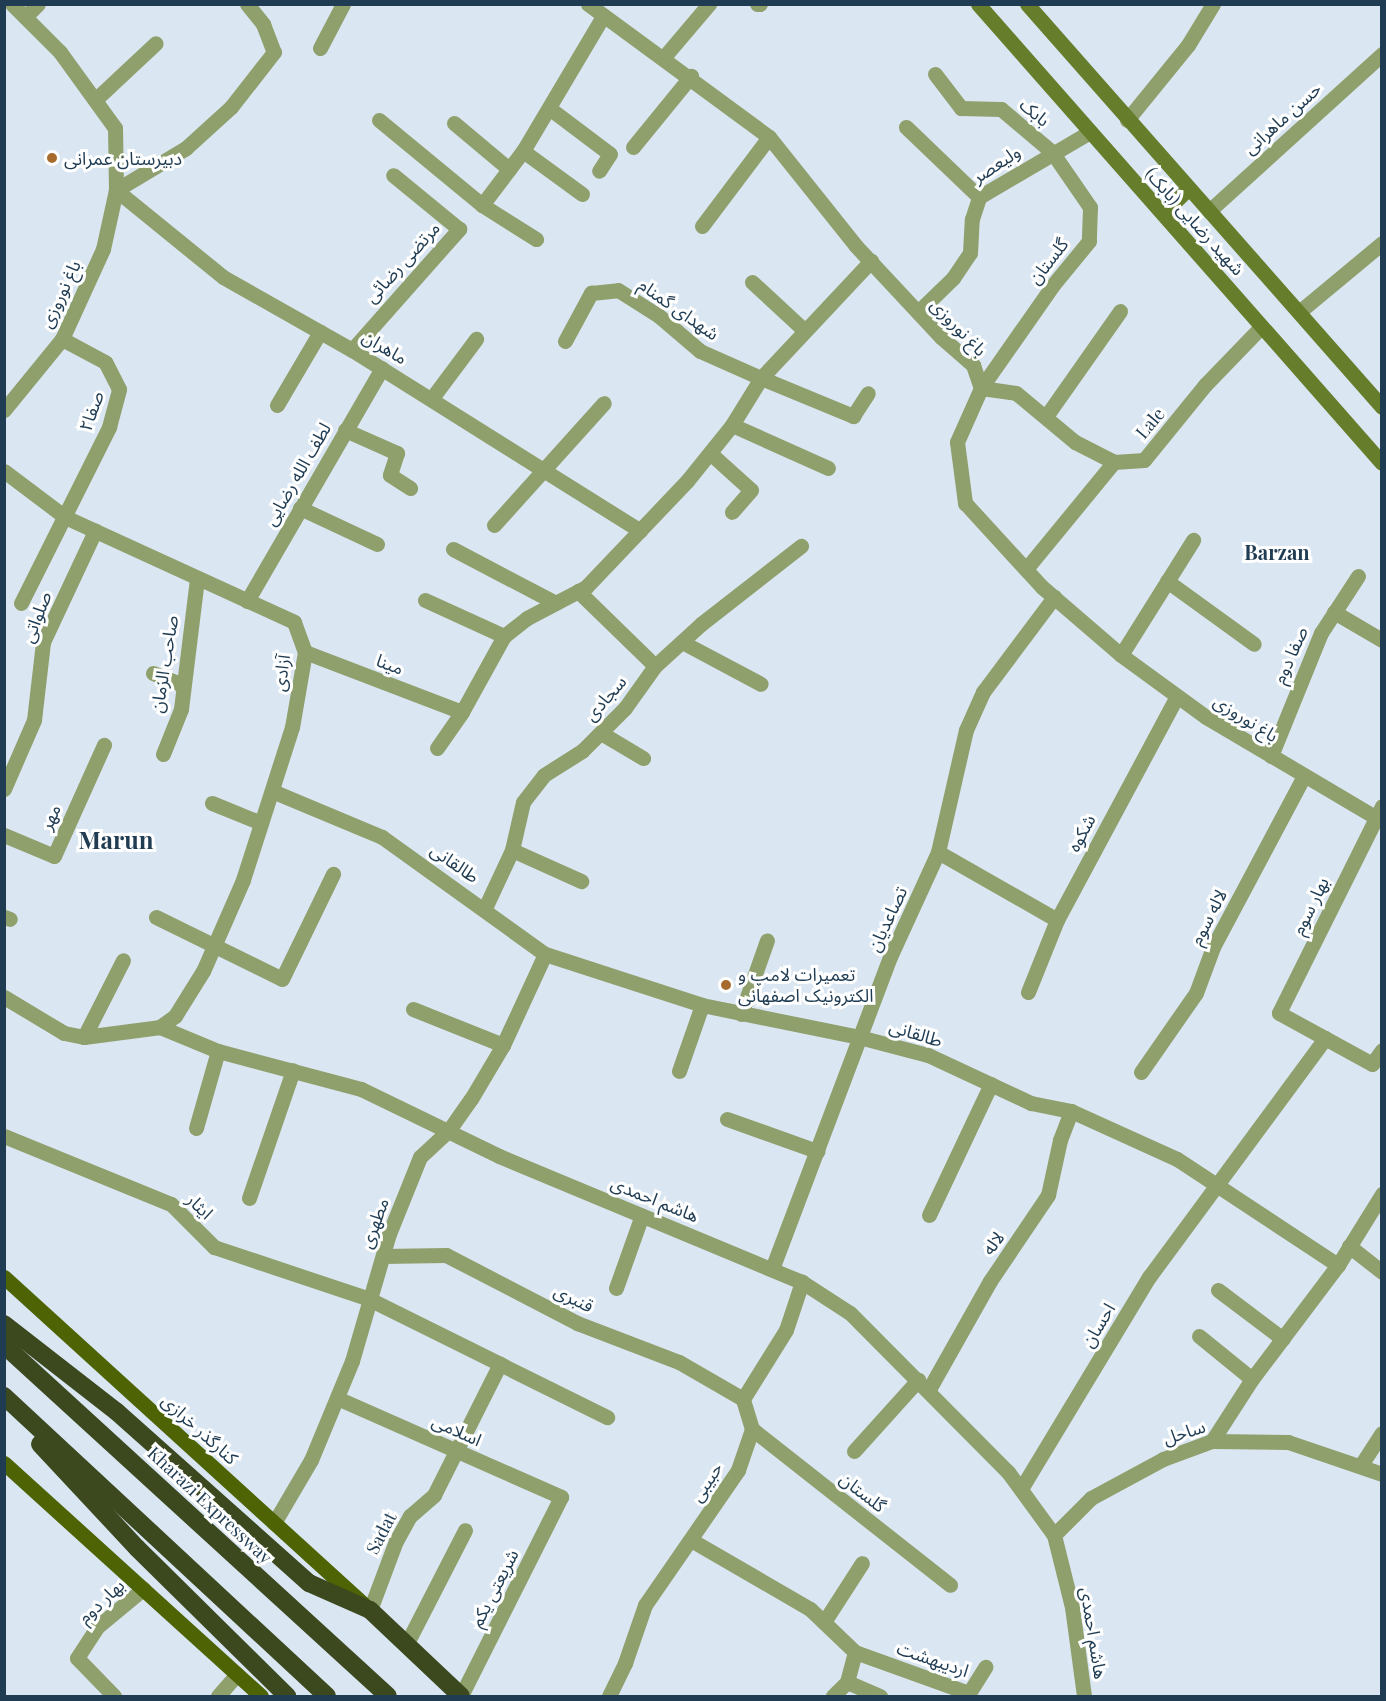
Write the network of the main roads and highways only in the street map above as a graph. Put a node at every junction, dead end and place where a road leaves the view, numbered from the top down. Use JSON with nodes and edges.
{"nodes":[{"id":1,"x":978,"y":4,"type":"edge"},
{"id":2,"x":1027,"y":4,"type":"edge"},
{"id":3,"x":1188,"y":189,"type":"junction"},
{"id":4,"x":1164,"y":212,"type":"junction"},
{"id":5,"x":1382,"y":407,"type":"edge"},
{"id":6,"x":1382,"y":463,"type":"edge"},
{"id":7,"x":4,"y":1277,"type":"edge"},
{"id":8,"x":4,"y":1324,"type":"edge"},
{"id":9,"x":4,"y":1345,"type":"edge"},
{"id":10,"x":4,"y":1396,"type":"edge"},
{"id":11,"x":4,"y":1405,"type":"edge"},
{"id":12,"x":4,"y":1463,"type":"edge"},
{"id":13,"x":370,"y":1610,"type":"junction"},
{"id":14,"x":261,"y":1696,"type":"edge"},
{"id":15,"x":287,"y":1696,"type":"edge"},
{"id":16,"x":327,"y":1696,"type":"edge"},
{"id":17,"x":388,"y":1696,"type":"edge"},
{"id":18,"x":461,"y":1696,"type":"edge"}],
"edges":[{"from":1,"to":4,"type":"main road","name":"شهید رضایی (بابک)"},
{"from":2,"to":3,"type":"main road","name":"شهید رضایی (بابک)"},
{"from":3,"to":4,"type":"main road"},
{"from":3,"to":5,"type":"main road","name":"شهید رضایی (بابک)"},
{"from":4,"to":6,"type":"main road","name":"شهید رضایی (بابک)"},
{"from":7,"to":13,"type":"main road","name":"کنارگذر خرازی"},
{"from":8,"to":13,"type":"highway"},
{"from":9,"to":17,"type":"highway","name":"Kharazi Expressway"},
{"from":10,"to":16,"type":"highway"},
{"from":11,"to":15,"type":"highway"},
{"from":12,"to":14,"type":"main road"},
{"from":13,"to":18,"type":"highway"}]}
